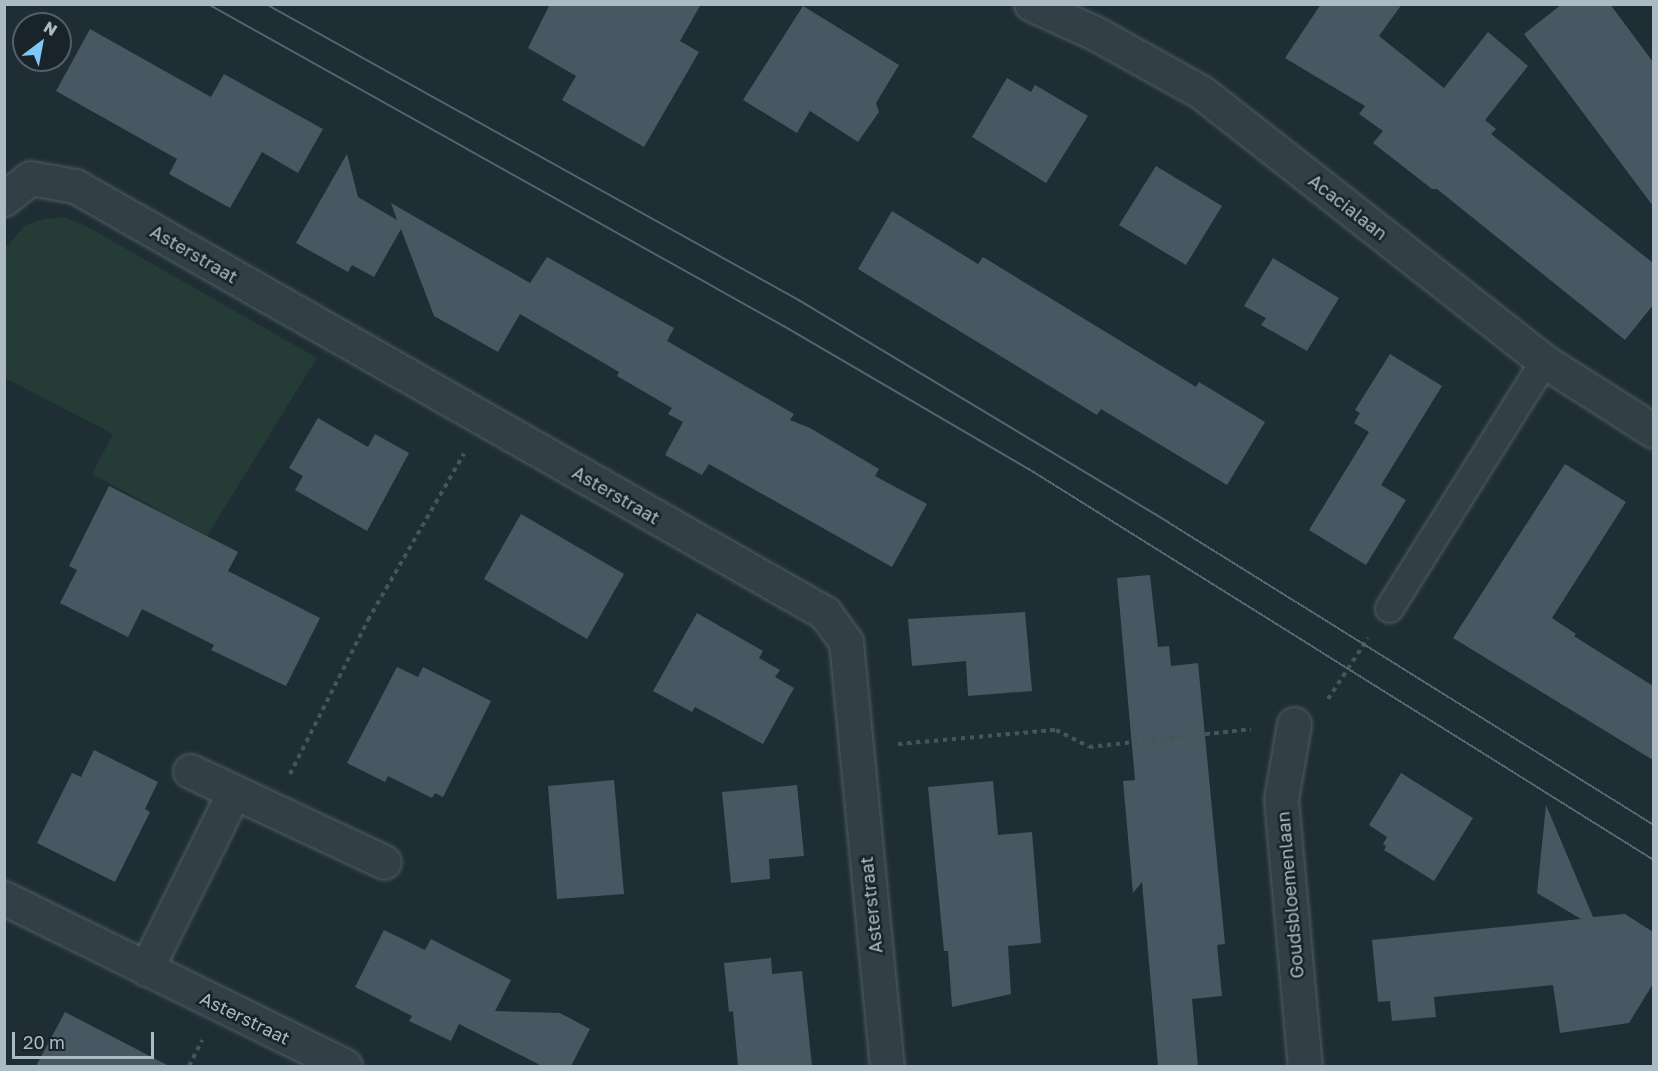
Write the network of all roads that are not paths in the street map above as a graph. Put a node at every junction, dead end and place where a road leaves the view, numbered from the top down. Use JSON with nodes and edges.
{"nodes":[{"id":1,"x":1031,"y":4,"type":"edge"},
{"id":2,"x":4,"y":199,"type":"edge"},
{"id":3,"x":1544,"y":361,"type":"junction"},
{"id":4,"x":1653,"y":431,"type":"edge"},
{"id":5,"x":1389,"y":608,"type":"road end"},
{"id":6,"x":1294,"y":724,"type":"road end"},
{"id":7,"x":190,"y":771,"type":"dead end"},
{"id":8,"x":234,"y":792,"type":"junction"},
{"id":9,"x":384,"y":862,"type":"dead end"},
{"id":10,"x":4,"y":898,"type":"edge"},
{"id":11,"x":146,"y":969,"type":"junction"},
{"id":12,"x":345,"y":1066,"type":"edge"},
{"id":13,"x":887,"y":1066,"type":"edge"},
{"id":14,"x":1305,"y":1066,"type":"edge"}],
"edges":[{"from":1,"to":3,"type":"street","name":"Acacialaan"},
{"from":2,"to":13,"type":"street","name":"Asterstraat"},
{"from":3,"to":4,"type":"street","name":"Acacialaan"},
{"from":3,"to":5,"type":"lane"},
{"from":6,"to":14,"type":"street","name":"Goudsbloemenlaan"},
{"from":7,"to":8,"type":"street"},
{"from":8,"to":9,"type":"street"},
{"from":8,"to":11,"type":"street"},
{"from":10,"to":11,"type":"street","name":"Asterstraat"},
{"from":11,"to":12,"type":"street","name":"Asterstraat"}]}
